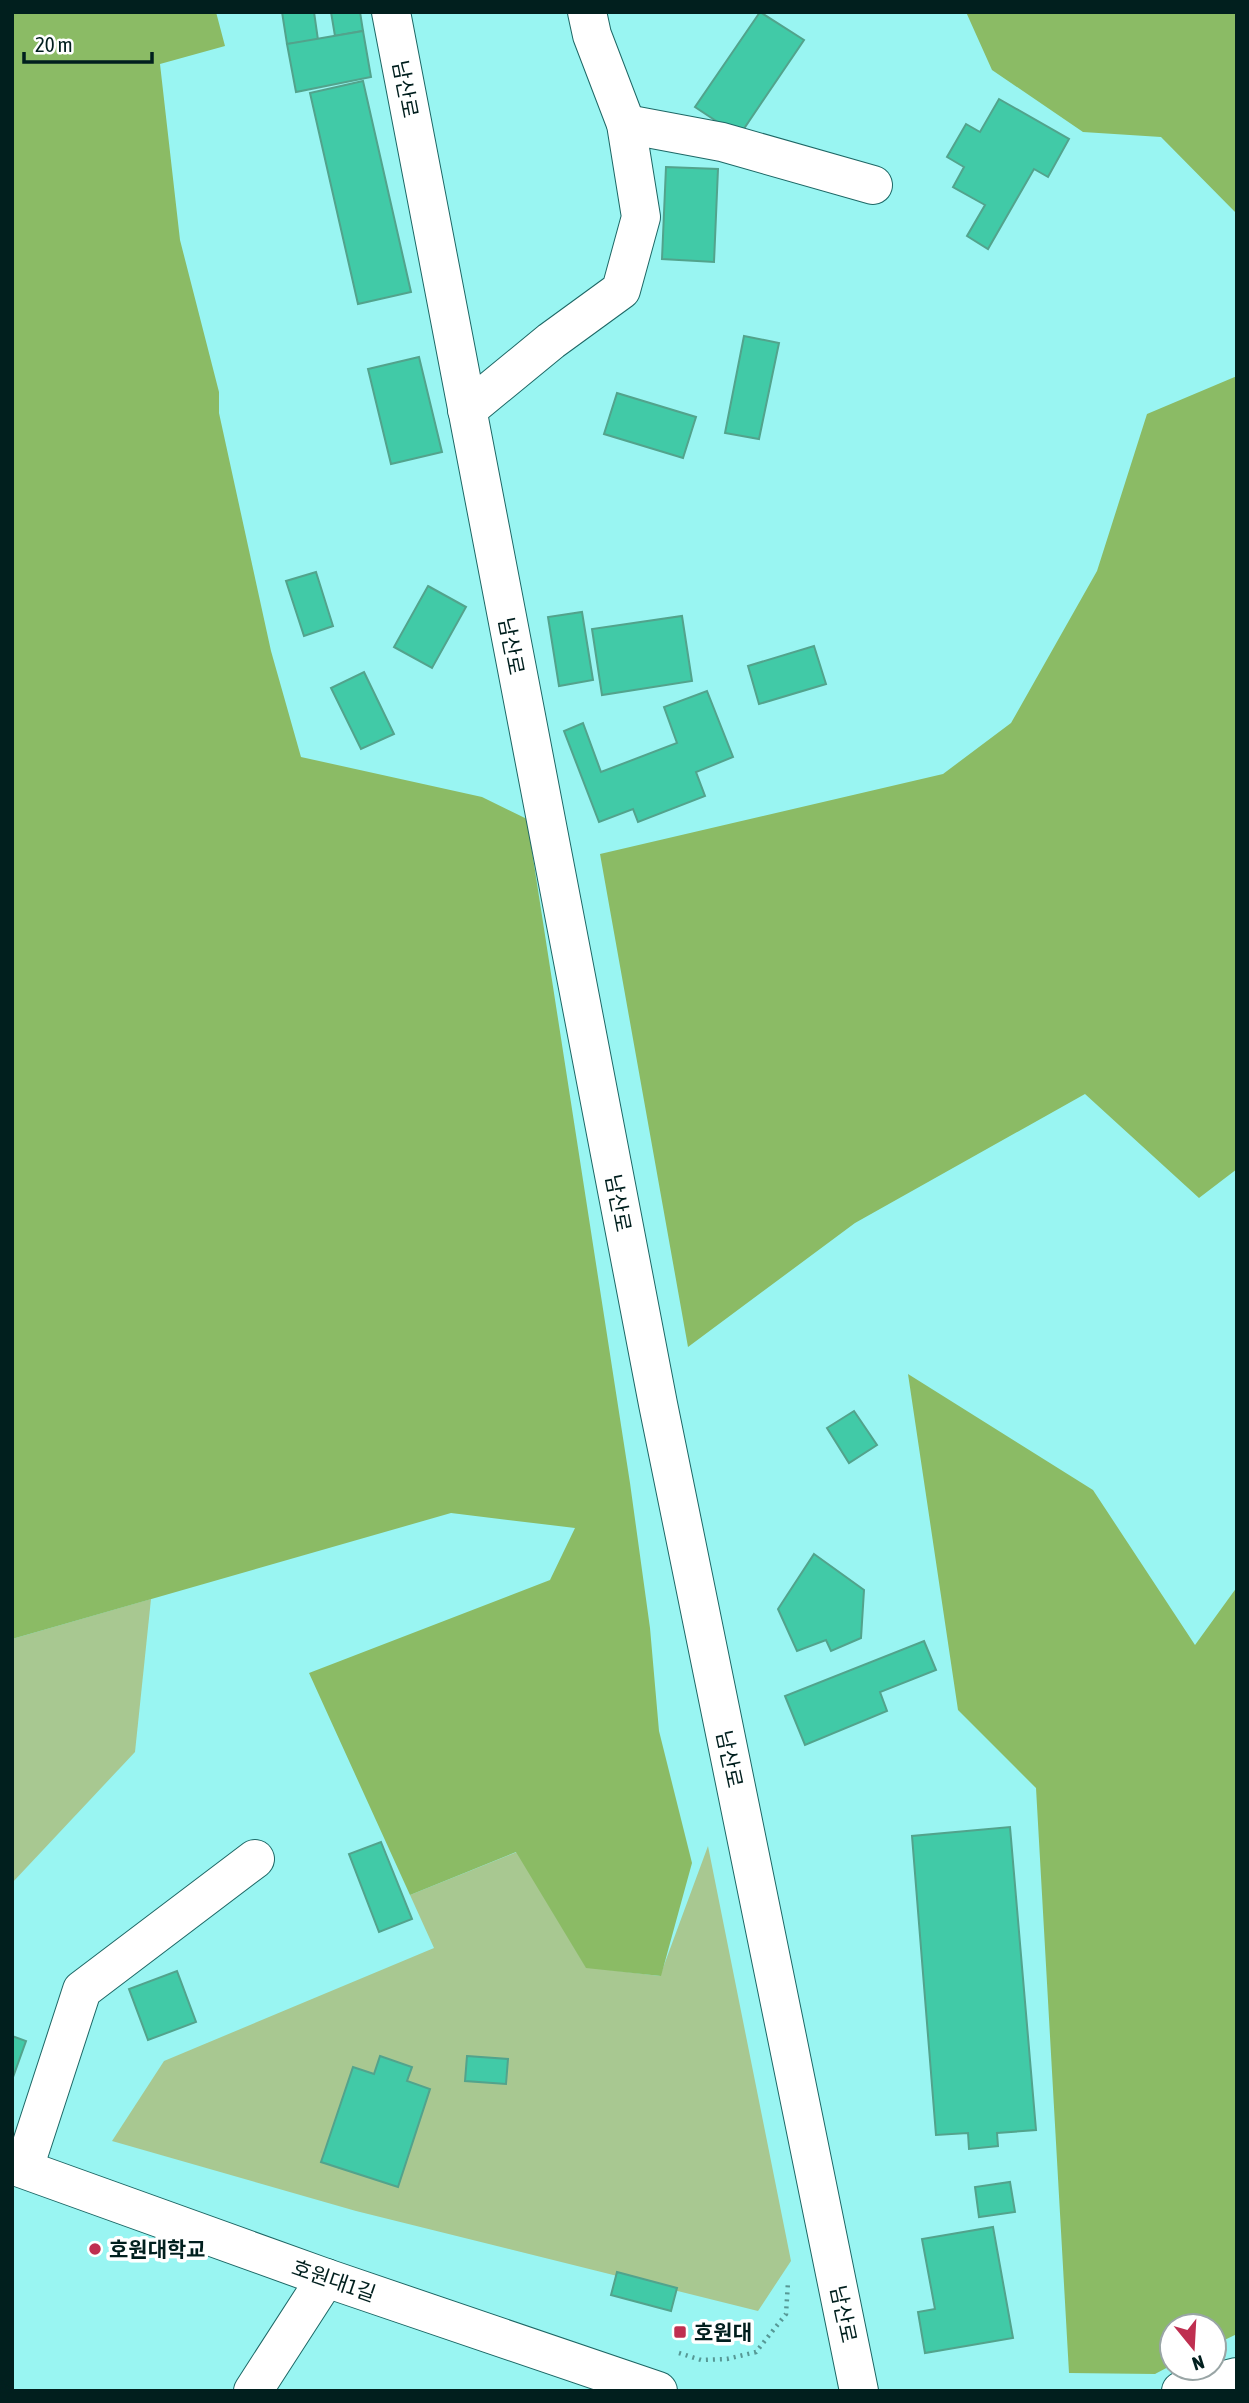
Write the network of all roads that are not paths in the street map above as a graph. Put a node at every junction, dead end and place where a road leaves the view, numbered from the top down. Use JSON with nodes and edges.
{"nodes":[{"id":1,"x":391,"y":12,"type":"edge"},
{"id":2,"x":587,"y":12,"type":"edge"},
{"id":3,"x":626,"y":124,"type":"junction"},
{"id":4,"x":873,"y":185,"type":"dead end"},
{"id":5,"x":467,"y":410,"type":"junction"},
{"id":6,"x":255,"y":1859,"type":"dead end"},
{"id":7,"x":18,"y":2167,"type":"edge"},
{"id":8,"x":326,"y":2278,"type":"junction"},
{"id":9,"x":1237,"y":2376,"type":"edge"},
{"id":10,"x":253,"y":2391,"type":"edge"},
{"id":11,"x":658,"y":2391,"type":"edge"},
{"id":12,"x":859,"y":2391,"type":"edge"},
{"id":13,"x":1181,"y":2391,"type":"edge"}],
"edges":[{"from":1,"to":5,"type":"street","name":"남산로"},
{"from":2,"to":3,"type":"street"},
{"from":3,"to":4,"type":"street"},
{"from":3,"to":5,"type":"street"},
{"from":5,"to":12,"type":"street","name":"남산로"},
{"from":6,"to":7,"type":"street"},
{"from":7,"to":8,"type":"street","name":"호원대1길"},
{"from":8,"to":10,"type":"street"},
{"from":8,"to":11,"type":"street","name":"호원대1길"},
{"from":9,"to":13,"type":"street"}]}
